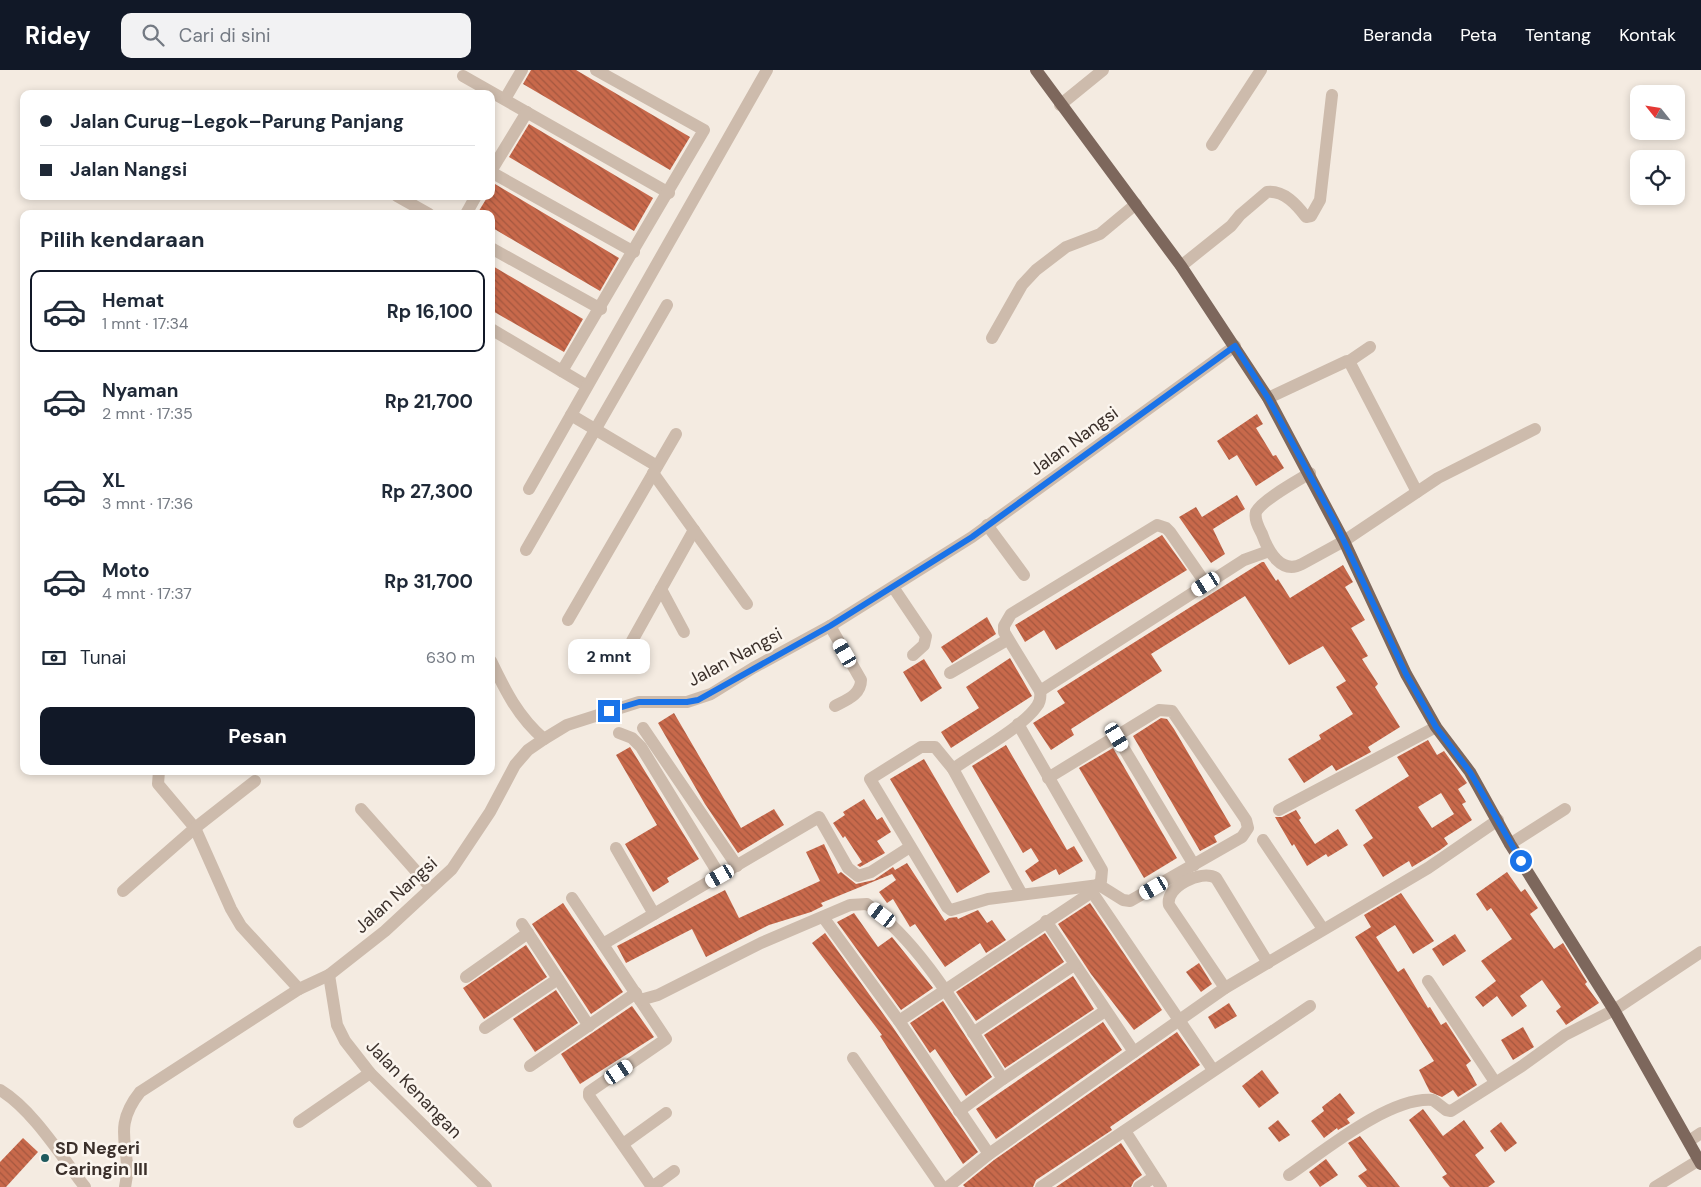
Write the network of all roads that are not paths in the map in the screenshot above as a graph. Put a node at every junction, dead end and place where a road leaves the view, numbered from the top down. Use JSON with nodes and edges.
{"nodes":[{"id":1,"x":522,"y":70,"type":"edge"},
{"id":2,"x":596,"y":70,"type":"edge"},
{"id":3,"x":767,"y":70,"type":"edge"},
{"id":4,"x":1036,"y":70,"type":"edge"},
{"id":5,"x":1103,"y":70,"type":"edge"},
{"id":6,"x":1261,"y":70,"type":"edge"},
{"id":7,"x":463,"y":76,"type":"dead end"},
{"id":8,"x":489,"y":90,"type":"edge"},
{"id":9,"x":495,"y":94,"type":"edge"},
{"id":10,"x":1332,"y":95,"type":"dead end"},
{"id":11,"x":505,"y":99,"type":"junction"},
{"id":12,"x":1060,"y":105,"type":"junction"},
{"id":13,"x":527,"y":112,"type":"junction"},
{"id":14,"x":1212,"y":145,"type":"dead end"},
{"id":15,"x":495,"y":164,"type":"edge"},
{"id":16,"x":495,"y":173,"type":"edge"},
{"id":17,"x":669,"y":193,"type":"junction"},
{"id":18,"x":404,"y":200,"type":"edge"},
{"id":19,"x":1136,"y":204,"type":"junction"},
{"id":20,"x":422,"y":210,"type":"edge"},
{"id":21,"x":495,"y":250,"type":"edge"},
{"id":22,"x":634,"y":252,"type":"junction"},
{"id":23,"x":1181,"y":266,"type":"junction"},
{"id":24,"x":667,"y":305,"type":"dead end"},
{"id":25,"x":601,"y":309,"type":"junction"},
{"id":26,"x":495,"y":331,"type":"edge"},
{"id":27,"x":992,"y":338,"type":"dead end"},
{"id":28,"x":1235,"y":346,"type":"junction"},
{"id":29,"x":1370,"y":348,"type":"dead end"},
{"id":30,"x":1348,"y":362,"type":"junction"},
{"id":31,"x":562,"y":371,"type":"junction"},
{"id":32,"x":588,"y":386,"type":"junction"},
{"id":33,"x":1268,"y":398,"type":"junction"},
{"id":34,"x":571,"y":416,"type":"junction"},
{"id":35,"x":1535,"y":429,"type":"dead end"},
{"id":36,"x":595,"y":430,"type":"junction"},
{"id":37,"x":676,"y":434,"type":"dead end"},
{"id":38,"x":655,"y":470,"type":"junction"},
{"id":39,"x":1310,"y":473,"type":"junction"},
{"id":40,"x":529,"y":489,"type":"dead end"},
{"id":41,"x":1417,"y":492,"type":"junction"},
{"id":42,"x":986,"y":525,"type":"junction"},
{"id":43,"x":694,"y":530,"type":"junction"},
{"id":44,"x":1344,"y":541,"type":"junction"},
{"id":45,"x":526,"y":550,"type":"dead end"},
{"id":46,"x":1269,"y":551,"type":"junction"},
{"id":47,"x":1024,"y":576,"type":"dead end"},
{"id":48,"x":1206,"y":584,"type":"junction"},
{"id":49,"x":893,"y":588,"type":"junction"},
{"id":50,"x":661,"y":589,"type":"junction"},
{"id":51,"x":747,"y":604,"type":"dead end"},
{"id":52,"x":568,"y":620,"type":"dead end"},
{"id":53,"x":830,"y":626,"type":"junction"},
{"id":54,"x":684,"y":632,"type":"dead end"},
{"id":55,"x":632,"y":640,"type":"dead end"},
{"id":56,"x":1007,"y":640,"type":"junction"},
{"id":57,"x":913,"y":655,"type":"dead end"},
{"id":58,"x":495,"y":669,"type":"edge"},
{"id":59,"x":950,"y":673,"type":"dead end"},
{"id":60,"x":1040,"y":691,"type":"junction"},
{"id":61,"x":835,"y":706,"type":"dead end"},
{"id":62,"x":1018,"y":724,"type":"junction"},
{"id":63,"x":1436,"y":727,"type":"junction"},
{"id":64,"x":643,"y":728,"type":"dead end"},
{"id":65,"x":619,"y":733,"type":"dead end"},
{"id":66,"x":1117,"y":737,"type":"junction"},
{"id":67,"x":544,"y":738,"type":"junction"},
{"id":68,"x":953,"y":769,"type":"junction"},
{"id":69,"x":159,"y":775,"type":"edge"},
{"id":70,"x":1048,"y":778,"type":"junction"},
{"id":71,"x":255,"y":781,"type":"dead end"},
{"id":72,"x":361,"y":809,"type":"dead end"},
{"id":73,"x":1565,"y":809,"type":"dead end"},
{"id":74,"x":1279,"y":810,"type":"dead end"},
{"id":75,"x":1498,"y":820,"type":"junction"},
{"id":76,"x":195,"y":828,"type":"junction"},
{"id":77,"x":1263,"y":840,"type":"dead end"},
{"id":78,"x":1510,"y":844,"type":"junction"},
{"id":79,"x":910,"y":847,"type":"junction"},
{"id":80,"x":616,"y":848,"type":"dead end"},
{"id":81,"x":1194,"y":865,"type":"junction"},
{"id":82,"x":729,"y":871,"type":"junction"},
{"id":83,"x":431,"y":888,"type":"junction"},
{"id":84,"x":1096,"y":889,"type":"junction"},
{"id":85,"x":122,"y":891,"type":"dead end"},
{"id":86,"x":1021,"y":893,"type":"junction"},
{"id":87,"x":572,"y":898,"type":"dead end"},
{"id":88,"x":654,"y":914,"type":"junction"},
{"id":89,"x":823,"y":917,"type":"junction"},
{"id":90,"x":1046,"y":921,"type":"junction"},
{"id":91,"x":1323,"y":929,"type":"junction"},
{"id":92,"x":603,"y":944,"type":"junction"},
{"id":93,"x":1701,"y":952,"type":"edge"},
{"id":94,"x":1268,"y":963,"type":"junction"},
{"id":95,"x":1074,"y":965,"type":"junction"},
{"id":96,"x":329,"y":975,"type":"junction"},
{"id":97,"x":466,"y":977,"type":"dead end"},
{"id":98,"x":558,"y":979,"type":"junction"},
{"id":99,"x":1428,"y":980,"type":"dead end"},
{"id":100,"x":1225,"y":988,"type":"junction"},
{"id":101,"x":299,"y":989,"type":"junction"},
{"id":102,"x":944,"y":989,"type":"junction"},
{"id":103,"x":638,"y":997,"type":"junction"},
{"id":104,"x":1310,"y":1006,"type":"dead end"},
{"id":105,"x":1614,"y":1010,"type":"junction"},
{"id":106,"x":1105,"y":1011,"type":"junction"},
{"id":107,"x":1179,"y":1020,"type":"junction"},
{"id":108,"x":899,"y":1021,"type":"junction"},
{"id":109,"x":588,"y":1026,"type":"junction"},
{"id":110,"x":485,"y":1028,"type":"dead end"},
{"id":111,"x":973,"y":1033,"type":"junction"},
{"id":112,"x":1134,"y":1052,"type":"junction"},
{"id":113,"x":853,"y":1058,"type":"dead end"},
{"id":114,"x":530,"y":1066,"type":"dead end"},
{"id":115,"x":1213,"y":1070,"type":"junction"},
{"id":116,"x":370,"y":1073,"type":"junction"},
{"id":117,"x":1003,"y":1079,"type":"junction"},
{"id":118,"x":1495,"y":1082,"type":"junction"},
{"id":119,"x":0,"y":1090,"type":"edge"},
{"id":120,"x":959,"y":1111,"type":"junction"},
{"id":121,"x":666,"y":1113,"type":"dead end"},
{"id":122,"x":299,"y":1122,"type":"dead end"},
{"id":123,"x":1125,"y":1131,"type":"junction"},
{"id":124,"x":1701,"y":1133,"type":"edge"},
{"id":125,"x":1689,"y":1141,"type":"junction"},
{"id":126,"x":623,"y":1144,"type":"junction"},
{"id":127,"x":989,"y":1154,"type":"junction"},
{"id":128,"x":1700,"y":1162,"type":"edge"},
{"id":129,"x":674,"y":1171,"type":"dead end"},
{"id":130,"x":1289,"y":1175,"type":"dead end"},
{"id":131,"x":1157,"y":1182,"type":"edge"},
{"id":132,"x":85,"y":1187,"type":"edge"},
{"id":133,"x":125,"y":1187,"type":"edge"},
{"id":134,"x":486,"y":1187,"type":"edge"},
{"id":135,"x":942,"y":1187,"type":"edge"},
{"id":136,"x":948,"y":1187,"type":"edge"},
{"id":137,"x":1041,"y":1187,"type":"edge"},
{"id":138,"x":1139,"y":1187,"type":"edge"},
{"id":139,"x":1655,"y":1187,"type":"edge"}],
"edges":[{"from":1,"to":11,"type":"street"},
{"from":2,"to":17,"type":"street"},
{"from":3,"to":32,"type":"street"},
{"from":4,"to":12,"type":"main road"},
{"from":5,"to":12,"type":"street"},
{"from":6,"to":14,"type":"street"},
{"from":7,"to":8,"type":"street"},
{"from":9,"to":11,"type":"street"},
{"from":10,"to":23,"type":"street"},
{"from":11,"to":13,"type":"street"},
{"from":12,"to":19,"type":"main road"},
{"from":13,"to":15,"type":"street"},
{"from":13,"to":17,"type":"street"},
{"from":16,"to":22,"type":"street"},
{"from":17,"to":22,"type":"street"},
{"from":18,"to":20,"type":"street"},
{"from":19,"to":23,"type":"main road"},
{"from":19,"to":27,"type":"street"},
{"from":21,"to":25,"type":"street"},
{"from":22,"to":25,"type":"street"},
{"from":23,"to":28,"type":"main road"},
{"from":24,"to":36,"type":"street"},
{"from":25,"to":31,"type":"street"},
{"from":26,"to":31,"type":"street"},
{"from":28,"to":33,"type":"main road"},
{"from":28,"to":42,"type":"street","name":"Jalan Nangsi"},
{"from":29,"to":30,"type":"street"},
{"from":30,"to":33,"type":"street"},
{"from":30,"to":41,"type":"street"},
{"from":31,"to":32,"type":"street"},
{"from":32,"to":34,"type":"street"},
{"from":33,"to":39,"type":"main road"},
{"from":34,"to":36,"type":"street"},
{"from":34,"to":40,"type":"street"},
{"from":35,"to":41,"type":"street"},
{"from":36,"to":38,"type":"street"},
{"from":36,"to":45,"type":"street"},
{"from":37,"to":38,"type":"street"},
{"from":38,"to":43,"type":"street"},
{"from":38,"to":52,"type":"street"},
{"from":39,"to":44,"type":"main road"},
{"from":39,"to":46,"type":"street"},
{"from":41,"to":44,"type":"street"},
{"from":42,"to":47,"type":"street"},
{"from":42,"to":49,"type":"street","name":"Jalan Nangsi"},
{"from":43,"to":50,"type":"street"},
{"from":43,"to":51,"type":"street"},
{"from":44,"to":46,"type":"street"},
{"from":44,"to":63,"type":"main road"},
{"from":46,"to":48,"type":"street"},
{"from":48,"to":56,"type":"street"},
{"from":48,"to":60,"type":"street"},
{"from":49,"to":53,"type":"street","name":"Jalan Nangsi"},
{"from":49,"to":57,"type":"street"},
{"from":50,"to":54,"type":"street"},
{"from":50,"to":55,"type":"street"},
{"from":53,"to":61,"type":"street"},
{"from":53,"to":67,"type":"street","name":"Jalan Nangsi"},
{"from":56,"to":59,"type":"street"},
{"from":56,"to":60,"type":"street"},
{"from":58,"to":67,"type":"street"},
{"from":60,"to":62,"type":"street"},
{"from":62,"to":68,"type":"street"},
{"from":62,"to":70,"type":"street"},
{"from":63,"to":74,"type":"street"},
{"from":63,"to":75,"type":"main road"},
{"from":64,"to":82,"type":"street"},
{"from":65,"to":82,"type":"street"},
{"from":66,"to":70,"type":"street"},
{"from":66,"to":81,"type":"street"},
{"from":66,"to":81,"type":"street"},
{"from":67,"to":83,"type":"street","name":"Jalan Nangsi"},
{"from":68,"to":79,"type":"street"},
{"from":68,"to":86,"type":"street"},
{"from":69,"to":76,"type":"street"},
{"from":70,"to":84,"type":"street"},
{"from":71,"to":76,"type":"street"},
{"from":72,"to":83,"type":"street"},
{"from":73,"to":78,"type":"street"},
{"from":75,"to":78,"type":"main road"},
{"from":75,"to":91,"type":"street"},
{"from":76,"to":85,"type":"street"},
{"from":76,"to":101,"type":"street"},
{"from":77,"to":91,"type":"street"},
{"from":78,"to":105,"type":"main road"},
{"from":79,"to":82,"type":"street"},
{"from":79,"to":86,"type":"street"},
{"from":80,"to":88,"type":"street"},
{"from":81,"to":84,"type":"street"},
{"from":82,"to":88,"type":"street"},
{"from":83,"to":96,"type":"street","name":"Jalan Nangsi"},
{"from":84,"to":86,"type":"street"},
{"from":84,"to":90,"type":"street"},
{"from":84,"to":107,"type":"street"},
{"from":87,"to":92,"type":"street"},
{"from":88,"to":92,"type":"street"},
{"from":89,"to":102,"type":"street"},
{"from":89,"to":103,"type":"street"},
{"from":89,"to":108,"type":"street"},
{"from":90,"to":95,"type":"street"},
{"from":90,"to":102,"type":"street"},
{"from":91,"to":94,"type":"street"},
{"from":92,"to":103,"type":"street"},
{"from":93,"to":105,"type":"street"},
{"from":94,"to":100,"type":"street"},
{"from":94,"to":100,"type":"street"},
{"from":95,"to":106,"type":"street"},
{"from":95,"to":111,"type":"street"},
{"from":96,"to":101,"type":"street","name":"Jalan Nangsi"},
{"from":96,"to":116,"type":"street","name":"Jalan Kenangan"},
{"from":97,"to":98,"type":"street"},
{"from":98,"to":109,"type":"street"},
{"from":98,"to":110,"type":"street"},
{"from":99,"to":118,"type":"street"},
{"from":100,"to":107,"type":"street"},
{"from":101,"to":133,"type":"street","name":"Jalan Nangsi"},
{"from":102,"to":108,"type":"street"},
{"from":102,"to":111,"type":"street"},
{"from":103,"to":109,"type":"street"},
{"from":103,"to":126,"type":"street"},
{"from":104,"to":115,"type":"street"},
{"from":105,"to":118,"type":"street"},
{"from":105,"to":125,"type":"main road"},
{"from":106,"to":112,"type":"street"},
{"from":106,"to":117,"type":"street"},
{"from":107,"to":112,"type":"street"},
{"from":107,"to":115,"type":"street"},
{"from":108,"to":120,"type":"street"},
{"from":109,"to":114,"type":"street"},
{"from":111,"to":117,"type":"street"},
{"from":112,"to":127,"type":"street"},
{"from":113,"to":135,"type":"street"},
{"from":115,"to":123,"type":"street"},
{"from":116,"to":122,"type":"street"},
{"from":116,"to":134,"type":"street","name":"Jalan Kenangan"},
{"from":117,"to":120,"type":"street"},
{"from":118,"to":130,"type":"street"},
{"from":119,"to":132,"type":"street"},
{"from":120,"to":127,"type":"street"},
{"from":121,"to":126,"type":"street"},
{"from":123,"to":131,"type":"street"},
{"from":123,"to":137,"type":"street"},
{"from":124,"to":125,"type":"street"},
{"from":125,"to":128,"type":"main road"},
{"from":126,"to":129,"type":"street"},
{"from":127,"to":136,"type":"street"},
{"from":128,"to":139,"type":"street"},
{"from":131,"to":138,"type":"street"}]}
